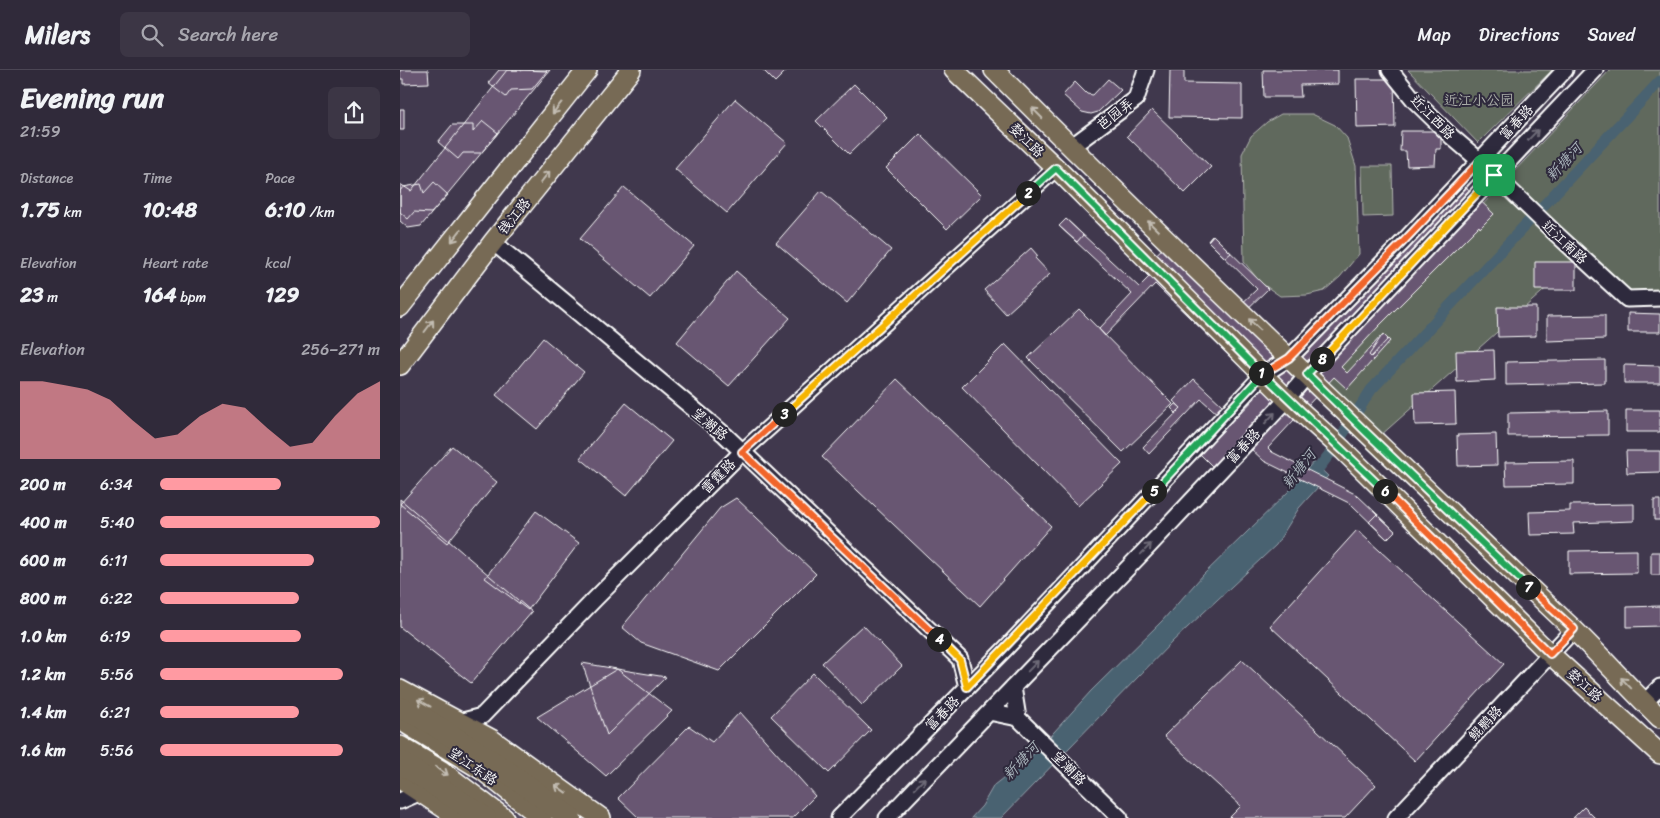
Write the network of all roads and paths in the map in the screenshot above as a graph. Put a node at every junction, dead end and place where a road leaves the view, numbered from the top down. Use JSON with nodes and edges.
{"nodes":[{"id":1,"x":588,"y":70,"type":"edge"},
{"id":2,"x":631,"y":70,"type":"edge"},
{"id":3,"x":954,"y":70,"type":"edge"},
{"id":4,"x":994,"y":70,"type":"edge"},
{"id":5,"x":1146,"y":70,"type":"edge"},
{"id":6,"x":1390,"y":70,"type":"edge"},
{"id":7,"x":1565,"y":70,"type":"edge"},
{"id":8,"x":1594,"y":70,"type":"edge"},
{"id":9,"x":1071,"y":147,"type":"junction"},
{"id":10,"x":1480,"y":161,"type":"junction"},
{"id":11,"x":1056,"y":168,"type":"junction"},
{"id":12,"x":1494,"y":175,"type":"junction"},
{"id":13,"x":493,"y":242,"type":"junction"},
{"id":14,"x":1660,"y":298,"type":"edge"},
{"id":15,"x":400,"y":307,"type":"edge"},
{"id":16,"x":1289,"y":358,"type":"junction"},
{"id":17,"x":400,"y":364,"type":"edge"},
{"id":18,"x":1263,"y":374,"type":"junction"},
{"id":19,"x":1307,"y":374,"type":"junction"},
{"id":20,"x":1287,"y":399,"type":"junction"},
{"id":21,"x":742,"y":452,"type":"junction"},
{"id":22,"x":1574,"y":629,"type":"junction"},
{"id":23,"x":1550,"y":654,"type":"junction"},
{"id":24,"x":960,"y":660,"type":"junction"},
{"id":25,"x":989,"y":665,"type":"junction"},
{"id":26,"x":967,"y":687,"type":"junction"},
{"id":27,"x":1013,"y":687,"type":"junction"},
{"id":28,"x":1660,"y":687,"type":"edge"},
{"id":29,"x":400,"y":690,"type":"edge"},
{"id":30,"x":1644,"y":702,"type":"junction"},
{"id":31,"x":400,"y":708,"type":"edge"},
{"id":32,"x":989,"y":712,"type":"junction"},
{"id":33,"x":482,"y":716,"type":"junction"},
{"id":34,"x":1660,"y":718,"type":"edge"},
{"id":35,"x":400,"y":720,"type":"edge"},
{"id":36,"x":459,"y":722,"type":"junction"},
{"id":37,"x":1022,"y":722,"type":"junction"},
{"id":38,"x":491,"y":739,"type":"junction"},
{"id":39,"x":400,"y":746,"type":"edge"},
{"id":40,"x":1660,"y":754,"type":"edge"},
{"id":41,"x":400,"y":762,"type":"edge"},
{"id":42,"x":400,"y":779,"type":"edge"},
{"id":43,"x":400,"y":792,"type":"edge"},
{"id":44,"x":420,"y":792,"type":"junction"},
{"id":45,"x":400,"y":800,"type":"edge"},
{"id":46,"x":459,"y":818,"type":"edge"},
{"id":47,"x":485,"y":818,"type":"tunnel mouth"},
{"id":48,"x":504,"y":818,"type":"edge"},
{"id":49,"x":542,"y":818,"type":"edge"},
{"id":50,"x":570,"y":818,"type":"edge"},
{"id":51,"x":601,"y":818,"type":"edge"},
{"id":52,"x":839,"y":818,"type":"edge"},
{"id":53,"x":887,"y":818,"type":"edge"},
{"id":54,"x":1120,"y":818,"type":"edge"},
{"id":55,"x":1396,"y":818,"type":"edge"}],
"edges":[{"from":1,"to":15,"type":"main road","one_way":true},
{"from":13,"to":2,"type":"main road","name":"钱江路","one_way":true},
{"from":3,"to":11,"type":"main road","name":"婺江路"},
{"from":9,"to":4,"type":"main road","name":"婺江路","one_way":true},
{"from":5,"to":9,"type":"street","name":"芭园弄"},
{"from":6,"to":10,"type":"street","name":"近江西路"},
{"from":7,"to":10,"type":"street","name":"富春路"},
{"from":12,"to":8,"type":"street","name":"富春路","one_way":true},
{"from":16,"to":9,"type":"main road","name":"婺江路","one_way":true},
{"from":10,"to":12,"type":"street","name":"近江南路"},
{"from":10,"to":16,"type":"street","name":"富春路"},
{"from":11,"to":18,"type":"main road","name":"婺江路"},
{"from":11,"to":21,"type":"street","name":"雷霆路"},
{"from":12,"to":14,"type":"street","name":"近江南路"},
{"from":12,"to":19,"type":"street","name":"富春路"},
{"from":17,"to":13,"type":"main road","name":"钱江路","one_way":true},
{"from":13,"to":21,"type":"street","name":"望潮路"},
{"from":16,"to":18,"type":"street","name":"富春路"},
{"from":16,"to":19,"type":"main road","name":"婺江路"},
{"from":18,"to":20,"type":"main road","name":"婺江路"},
{"from":18,"to":25,"type":"street","name":"富春路"},
{"from":19,"to":20,"type":"street","name":"富春路"},
{"from":19,"to":22,"type":"main road","name":"婺江路"},
{"from":20,"to":23,"type":"main road","name":"婺江路"},
{"from":27,"to":20,"type":"street","name":"富春路","one_way":true},
{"from":21,"to":24,"type":"street","name":"望潮路"},
{"from":21,"to":33,"type":"street","name":"雷霆路"},
{"from":22,"to":23,"type":"street","name":"鲲鹏路"},
{"from":30,"to":22,"type":"main road","name":"婺江路","one_way":true},
{"from":23,"to":40,"type":"main road","name":"婺江路"},
{"from":23,"to":55,"type":"street","name":"鲲鹏路"},
{"from":24,"to":25,"type":"street"},
{"from":24,"to":26,"type":"street"},
{"from":25,"to":26,"type":"street","name":"富春路"},
{"from":26,"to":52,"type":"street","name":"富春路"},
{"from":27,"to":32,"type":"street","name":"富春路"},
{"from":27,"to":37,"type":"street"},
{"from":28,"to":30,"type":"street"},
{"from":36,"to":29,"type":"main road","one_way":true},
{"from":30,"to":34,"type":"main road","name":"婺江路"},
{"from":31,"to":50,"type":"highway"},
{"from":32,"to":37,"type":"street"},
{"from":53,"to":32,"type":"street","name":"富春路","one_way":true},
{"from":33,"to":36,"type":"street"},
{"from":33,"to":38,"type":"street"},
{"from":35,"to":49,"type":"main road","name":"望江东路"},
{"from":36,"to":38,"type":"main road"},
{"from":37,"to":54,"type":"street","name":"望潮路"},
{"from":51,"to":38,"type":"main road","one_way":true},
{"from":39,"to":48,"type":"main road","name":"望江东路","one_way":true},
{"from":41,"to":47,"type":"highway"},
{"from":42,"to":44,"type":"main road"},
{"from":43,"to":45,"type":"street"},
{"from":44,"to":45,"type":"street"},
{"from":44,"to":46,"type":"main road"}]}
